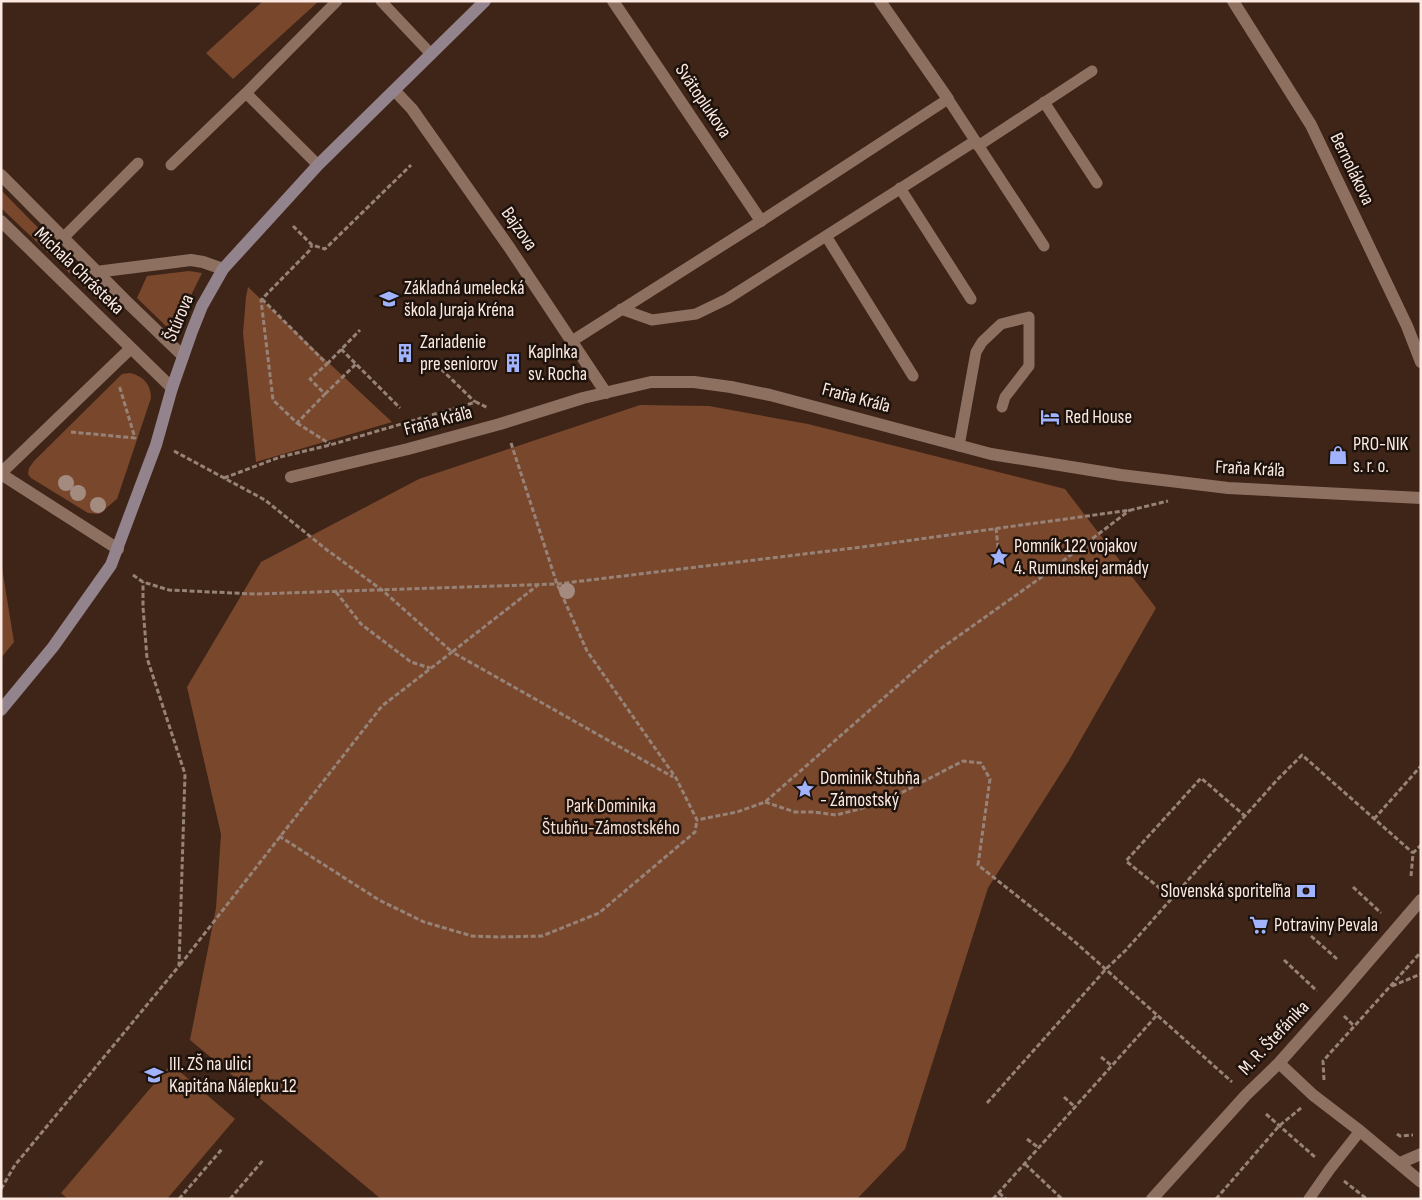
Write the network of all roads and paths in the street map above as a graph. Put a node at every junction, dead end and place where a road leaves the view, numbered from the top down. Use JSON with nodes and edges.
{"nodes":[{"id":1,"x":337,"y":1,"type":"edge"},
{"id":2,"x":381,"y":1,"type":"edge"},
{"id":3,"x":485,"y":1,"type":"edge"},
{"id":4,"x":614,"y":1,"type":"edge"},
{"id":5,"x":880,"y":1,"type":"edge"},
{"id":6,"x":1233,"y":1,"type":"edge"},
{"id":7,"x":431,"y":54,"type":"junction"},
{"id":8,"x":1092,"y":71,"type":"dead end"},
{"id":9,"x":395,"y":91,"type":"junction"},
{"id":10,"x":246,"y":93,"type":"junction"},
{"id":11,"x":948,"y":99,"type":"junction"},
{"id":12,"x":1044,"y":102,"type":"junction"},
{"id":13,"x":977,"y":144,"type":"junction"},
{"id":14,"x":138,"y":163,"type":"dead end"},
{"id":15,"x":411,"y":164,"type":"dead end"},
{"id":16,"x":171,"y":165,"type":"dead end"},
{"id":17,"x":318,"y":165,"type":"junction"},
{"id":18,"x":1,"y":175,"type":"edge"},
{"id":19,"x":1097,"y":183,"type":"dead end"},
{"id":20,"x":900,"y":188,"type":"junction"},
{"id":21,"x":1,"y":221,"type":"edge"},
{"id":22,"x":761,"y":221,"type":"junction"},
{"id":23,"x":292,"y":226,"type":"dead end"},
{"id":24,"x":826,"y":236,"type":"junction"},
{"id":25,"x":63,"y":238,"type":"junction"},
{"id":26,"x":312,"y":245,"type":"junction"},
{"id":27,"x":1044,"y":246,"type":"dead end"},
{"id":28,"x":223,"y":269,"type":"junction"},
{"id":29,"x":96,"y":272,"type":"junction"},
{"id":30,"x":262,"y":298,"type":"junction"},
{"id":31,"x":971,"y":299,"type":"dead end"},
{"id":32,"x":621,"y":309,"type":"junction"},
{"id":33,"x":360,"y":330,"type":"dead end"},
{"id":34,"x":572,"y":341,"type":"junction"},
{"id":35,"x":131,"y":348,"type":"junction"},
{"id":36,"x":341,"y":349,"type":"junction"},
{"id":37,"x":183,"y":356,"type":"junction"},
{"id":38,"x":1421,"y":362,"type":"edge"},
{"id":39,"x":327,"y":364,"type":"junction"},
{"id":40,"x":356,"y":364,"type":"junction"},
{"id":41,"x":441,"y":369,"type":"dead end"},
{"id":42,"x":913,"y":376,"type":"dead end"},
{"id":43,"x":116,"y":378,"type":"dead end"},
{"id":44,"x":172,"y":388,"type":"junction"},
{"id":45,"x":606,"y":393,"type":"junction"},
{"id":46,"x":325,"y":394,"type":"junction"},
{"id":47,"x":476,"y":402,"type":"dead end"},
{"id":48,"x":1002,"y":407,"type":"dead end"},
{"id":49,"x":400,"y":408,"type":"dead end"},
{"id":50,"x":297,"y":422,"type":"junction"},
{"id":51,"x":48,"y":430,"type":"junction"},
{"id":52,"x":511,"y":443,"type":"dead end"},
{"id":53,"x":330,"y":445,"type":"dead end"},
{"id":54,"x":959,"y":446,"type":"junction"},
{"id":55,"x":170,"y":450,"type":"dead end"},
{"id":56,"x":280,"y":457,"type":"dead end"},
{"id":57,"x":1,"y":474,"type":"edge"},
{"id":58,"x":291,"y":477,"type":"dead end"},
{"id":59,"x":224,"y":478,"type":"junction"},
{"id":60,"x":1421,"y":498,"type":"edge"},
{"id":61,"x":1170,"y":501,"type":"dead end"},
{"id":62,"x":1131,"y":510,"type":"junction"},
{"id":63,"x":996,"y":528,"type":"junction"},
{"id":64,"x":118,"y":549,"type":"junction"},
{"id":65,"x":999,"y":557,"type":"dead end"},
{"id":66,"x":133,"y":575,"type":"dead end"},
{"id":67,"x":143,"y":582,"type":"junction"},
{"id":68,"x":539,"y":584,"type":"junction"},
{"id":69,"x":557,"y":584,"type":"junction"},
{"id":70,"x":382,"y":590,"type":"junction"},
{"id":71,"x":335,"y":592,"type":"junction"},
{"id":72,"x":452,"y":652,"type":"junction"},
{"id":73,"x":430,"y":668,"type":"junction"},
{"id":74,"x":1,"y":710,"type":"edge"},
{"id":75,"x":1421,"y":766,"type":"edge"},
{"id":76,"x":676,"y":778,"type":"junction"},
{"id":77,"x":765,"y":802,"type":"junction"},
{"id":78,"x":1245,"y":816,"type":"junction"},
{"id":79,"x":1374,"y":819,"type":"junction"},
{"id":80,"x":698,"y":820,"type":"junction"},
{"id":81,"x":279,"y":836,"type":"junction"},
{"id":82,"x":1421,"y":845,"type":"edge"},
{"id":83,"x":1413,"y":853,"type":"junction"},
{"id":84,"x":1411,"y":876,"type":"dead end"},
{"id":85,"x":1353,"y":887,"type":"dead end"},
{"id":86,"x":1172,"y":898,"type":"junction"},
{"id":87,"x":1421,"y":900,"type":"edge"},
{"id":88,"x":1381,"y":913,"type":"dead end"},
{"id":89,"x":1311,"y":936,"type":"dead end"},
{"id":90,"x":1421,"y":952,"type":"edge"},
{"id":91,"x":1337,"y":959,"type":"dead end"},
{"id":92,"x":180,"y":966,"type":"junction"},
{"id":93,"x":1106,"y":969,"type":"junction"},
{"id":94,"x":1421,"y":974,"type":"edge"},
{"id":95,"x":1389,"y":987,"type":"junction"},
{"id":96,"x":1158,"y":1015,"type":"junction"},
{"id":97,"x":1101,"y":1057,"type":"dead end"},
{"id":98,"x":1279,"y":1063,"type":"junction"},
{"id":99,"x":1112,"y":1066,"type":"junction"},
{"id":100,"x":1232,"y":1083,"type":"dead end"},
{"id":101,"x":1313,"y":1095,"type":"junction"},
{"id":102,"x":1064,"y":1097,"type":"dead end"},
{"id":103,"x":987,"y":1103,"type":"dead end"},
{"id":104,"x":1075,"y":1107,"type":"junction"},
{"id":105,"x":1266,"y":1114,"type":"dead end"},
{"id":106,"x":1279,"y":1126,"type":"junction"},
{"id":107,"x":1360,"y":1131,"type":"junction"},
{"id":108,"x":1393,"y":1132,"type":"dead end"},
{"id":109,"x":1420,"y":1135,"type":"edge"},
{"id":110,"x":1027,"y":1139,"type":"dead end"},
{"id":111,"x":1038,"y":1148,"type":"junction"},
{"id":112,"x":222,"y":1149,"type":"dead end"},
{"id":113,"x":1421,"y":1154,"type":"edge"},
{"id":114,"x":264,"y":1159,"type":"dead end"},
{"id":115,"x":1400,"y":1163,"type":"junction"},
{"id":116,"x":1024,"y":1164,"type":"junction"},
{"id":117,"x":1421,"y":1182,"type":"edge"},
{"id":118,"x":1,"y":1189,"type":"edge"},
{"id":119,"x":998,"y":1193,"type":"junction"},
{"id":120,"x":179,"y":1199,"type":"edge"},
{"id":121,"x":230,"y":1199,"type":"edge"},
{"id":122,"x":994,"y":1199,"type":"edge"},
{"id":123,"x":1006,"y":1199,"type":"edge"},
{"id":124,"x":1062,"y":1199,"type":"edge"},
{"id":125,"x":1152,"y":1199,"type":"edge"},
{"id":126,"x":1216,"y":1199,"type":"edge"},
{"id":127,"x":1309,"y":1199,"type":"edge"}],
"edges":[{"from":1,"to":10,"type":"lane"},
{"from":2,"to":7,"type":"lane"},
{"from":3,"to":7,"type":"main road","name":"Štúrova"},
{"from":4,"to":22,"type":"street","name":"Svätoplukova"},
{"from":5,"to":11,"type":"street"},
{"from":6,"to":38,"type":"street","name":"Bernolákova"},
{"from":7,"to":9,"type":"main road","name":"Štúrova"},
{"from":8,"to":12,"type":"lane"},
{"from":9,"to":17,"type":"main road","name":"Štúrova"},
{"from":9,"to":34,"type":"street","name":"Bajzova"},
{"from":10,"to":16,"type":"lane"},
{"from":10,"to":17,"type":"lane"},
{"from":11,"to":13,"type":"lane"},
{"from":11,"to":22,"type":"lane"},
{"from":12,"to":13,"type":"lane"},
{"from":12,"to":19,"type":"lane"},
{"from":13,"to":20,"type":"lane"},
{"from":13,"to":27,"type":"lane"},
{"from":14,"to":25,"type":"lane"},
{"from":15,"to":26,"type":"path"},
{"from":17,"to":28,"type":"main road","name":"Štúrova"},
{"from":18,"to":25,"type":"street","name":"Michala Chrásteka"},
{"from":20,"to":24,"type":"lane"},
{"from":20,"to":31,"type":"lane"},
{"from":21,"to":35,"type":"street","name":"Michala Chrásteka"},
{"from":22,"to":32,"type":"lane"},
{"from":23,"to":26,"type":"path"},
{"from":24,"to":32,"type":"lane"},
{"from":24,"to":42,"type":"lane"},
{"from":25,"to":29,"type":"street","name":"Michala Chrásteka"},
{"from":26,"to":30,"type":"path"},
{"from":28,"to":29,"type":"street","name":"Michala Chrásteka"},
{"from":28,"to":37,"type":"main road","name":"Štúrova"},
{"from":29,"to":37,"type":"street","name":"Michala Chrásteka"},
{"from":30,"to":39,"type":"path"},
{"from":30,"to":50,"type":"path"},
{"from":32,"to":34,"type":"lane"},
{"from":33,"to":36,"type":"path"},
{"from":34,"to":45,"type":"street","name":"Bajzova"},
{"from":35,"to":44,"type":"street","name":"Michala Chrásteka"},
{"from":35,"to":51,"type":"street"},
{"from":36,"to":39,"type":"path"},
{"from":36,"to":40,"type":"path"},
{"from":37,"to":44,"type":"main road","name":"Štúrova"},
{"from":39,"to":46,"type":"path"},
{"from":40,"to":46,"type":"path"},
{"from":40,"to":49,"type":"path"},
{"from":41,"to":47,"type":"path"},
{"from":43,"to":51,"type":"path"},
{"from":44,"to":64,"type":"main road","name":"Štúrova"},
{"from":45,"to":54,"type":"street","name":"Fraňa Kráľa"},
{"from":45,"to":58,"type":"street","name":"Fraňa Kráľa"},
{"from":46,"to":50,"type":"path"},
{"from":48,"to":54,"type":"lane"},
{"from":50,"to":53,"type":"path"},
{"from":51,"to":57,"type":"street"},
{"from":52,"to":69,"type":"path"},
{"from":54,"to":60,"type":"street","name":"Fraňa Kráľa"},
{"from":55,"to":59,"type":"path"},
{"from":56,"to":59,"type":"path"},
{"from":57,"to":64,"type":"street"},
{"from":59,"to":70,"type":"path"},
{"from":61,"to":62,"type":"path"},
{"from":62,"to":63,"type":"path"},
{"from":62,"to":77,"type":"path"},
{"from":63,"to":65,"type":"path"},
{"from":63,"to":69,"type":"path"},
{"from":64,"to":74,"type":"main road","name":"Štúrova"},
{"from":66,"to":67,"type":"path"},
{"from":67,"to":71,"type":"path"},
{"from":67,"to":92,"type":"path"},
{"from":68,"to":69,"type":"path"},
{"from":68,"to":70,"type":"path"},
{"from":68,"to":72,"type":"path"},
{"from":69,"to":76,"type":"path"},
{"from":70,"to":71,"type":"path"},
{"from":70,"to":72,"type":"path"},
{"from":71,"to":73,"type":"path"},
{"from":72,"to":73,"type":"path"},
{"from":72,"to":76,"type":"path"},
{"from":73,"to":81,"type":"path"},
{"from":75,"to":79,"type":"path"},
{"from":76,"to":80,"type":"path"},
{"from":77,"to":80,"type":"path"},
{"from":77,"to":93,"type":"path"},
{"from":78,"to":79,"type":"path"},
{"from":78,"to":86,"type":"path"},
{"from":78,"to":86,"type":"path"},
{"from":79,"to":83,"type":"path"},
{"from":80,"to":81,"type":"path"},
{"from":81,"to":92,"type":"path"},
{"from":82,"to":83,"type":"path"},
{"from":83,"to":84,"type":"path"},
{"from":85,"to":88,"type":"path"},
{"from":86,"to":93,"type":"path"},
{"from":87,"to":98,"type":"street","name":"M. R. Štefánika"},
{"from":89,"to":91,"type":"path"},
{"from":90,"to":95,"type":"path"},
{"from":92,"to":118,"type":"path"},
{"from":93,"to":96,"type":"path"},
{"from":93,"to":103,"type":"path"},
{"from":94,"to":95,"type":"path"},
{"from":95,"to":101,"type":"path"},
{"from":96,"to":99,"type":"path"},
{"from":96,"to":100,"type":"path"},
{"from":97,"to":99,"type":"path"},
{"from":98,"to":101,"type":"street"},
{"from":98,"to":125,"type":"street","name":"M. R. Štefánika"},
{"from":99,"to":104,"type":"path"},
{"from":101,"to":106,"type":"path"},
{"from":101,"to":107,"type":"street"},
{"from":102,"to":104,"type":"path"},
{"from":104,"to":111,"type":"path"},
{"from":105,"to":106,"type":"path"},
{"from":106,"to":126,"type":"path"},
{"from":107,"to":115,"type":"street"},
{"from":107,"to":127,"type":"lane"},
{"from":108,"to":109,"type":"path"},
{"from":110,"to":111,"type":"path"},
{"from":111,"to":116,"type":"path"},
{"from":112,"to":120,"type":"path"},
{"from":113,"to":115,"type":"street"},
{"from":114,"to":121,"type":"path"},
{"from":115,"to":117,"type":"street"},
{"from":116,"to":119,"type":"path"},
{"from":116,"to":124,"type":"path"},
{"from":119,"to":122,"type":"path"},
{"from":119,"to":123,"type":"path"}]}
